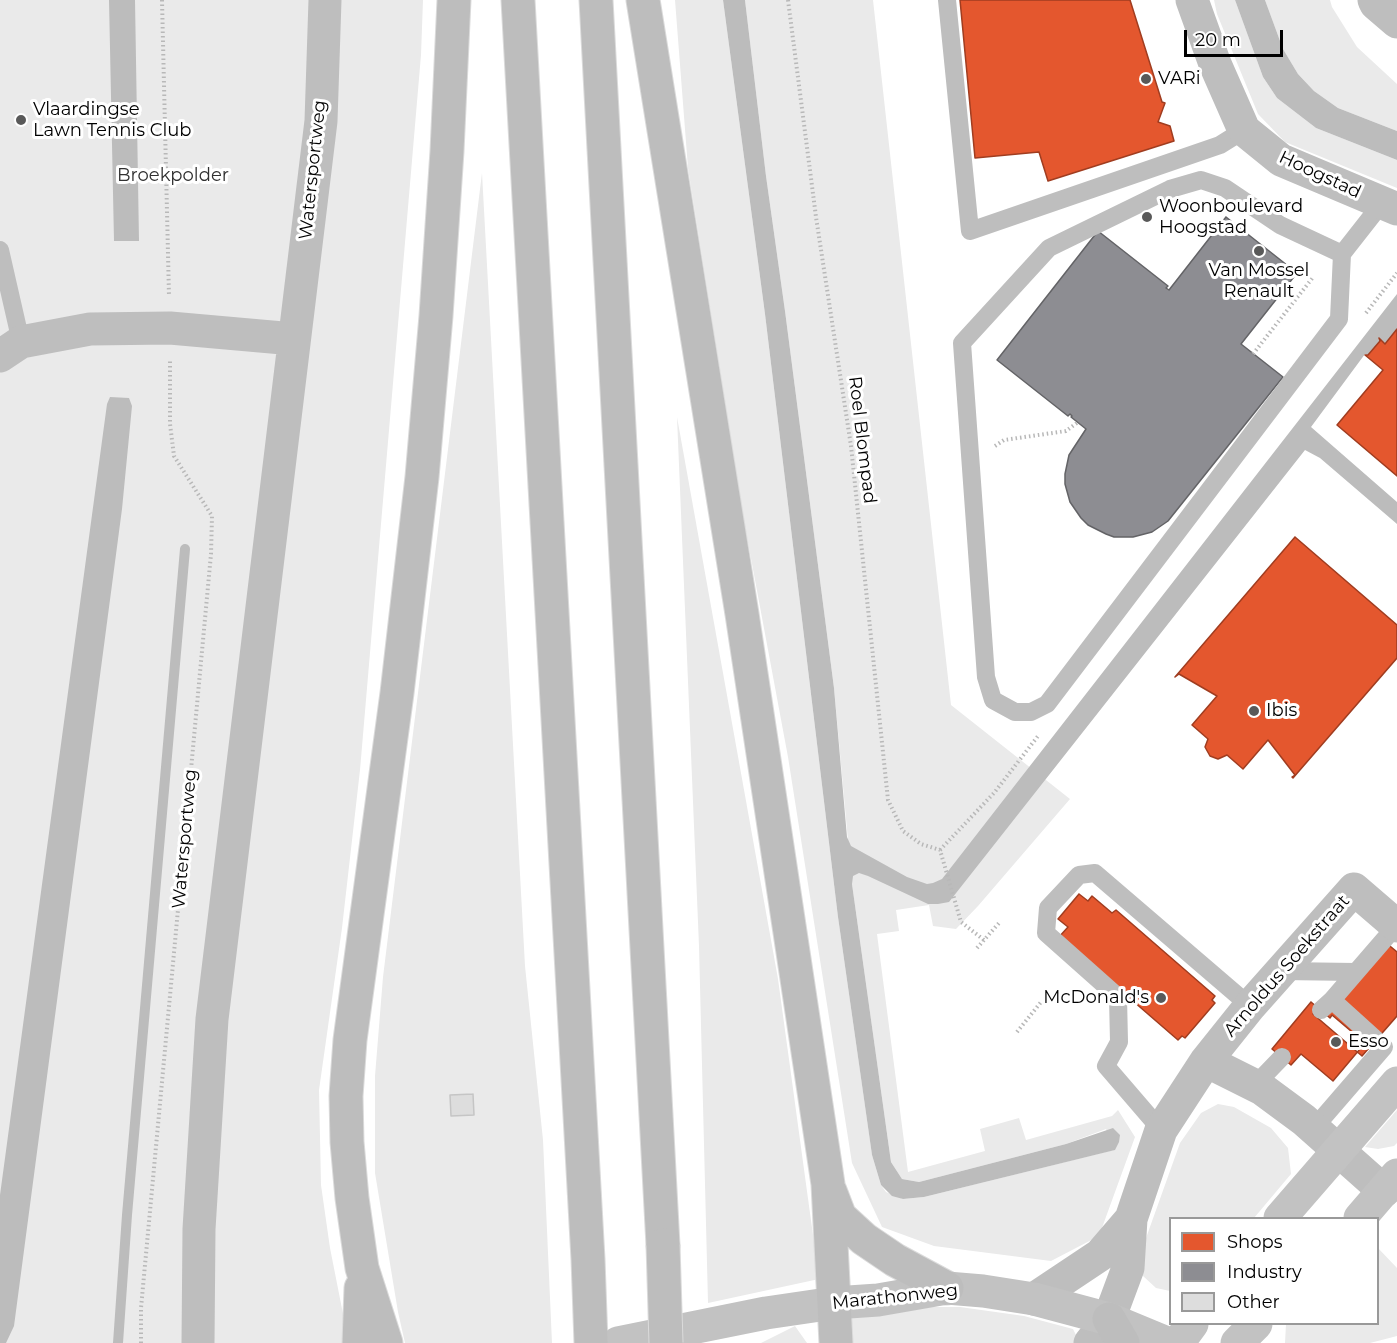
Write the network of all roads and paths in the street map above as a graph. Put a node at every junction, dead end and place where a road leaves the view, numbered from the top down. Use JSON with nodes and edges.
{"nodes":[{"id":1,"x":162,"y":0,"type":"edge"},
{"id":2,"x":325,"y":0,"type":"edge"},
{"id":3,"x":454,"y":0,"type":"edge"},
{"id":4,"x":518,"y":0,"type":"edge"},
{"id":5,"x":596,"y":0,"type":"edge"},
{"id":6,"x":643,"y":0,"type":"edge"},
{"id":7,"x":788,"y":0,"type":"edge"},
{"id":8,"x":947,"y":0,"type":"edge"},
{"id":9,"x":1192,"y":0,"type":"edge"},
{"id":10,"x":1374,"y":0,"type":"edge"},
{"id":11,"x":1397,"y":22,"type":"edge"},
{"id":12,"x":1244,"y":130,"type":"junction"},
{"id":13,"x":1389,"y":206,"type":"edge"},
{"id":14,"x":0,"y":249,"type":"edge"},
{"id":15,"x":1342,"y":254,"type":"junction"},
{"id":16,"x":169,"y":300,"type":"dead end"},
{"id":17,"x":294,"y":339,"type":"junction"},
{"id":18,"x":11,"y":349,"type":"edge"},
{"id":19,"x":1253,"y":354,"type":"dead end"},
{"id":20,"x":170,"y":357,"type":"dead end"},
{"id":21,"x":1078,"y":422,"type":"dead end"},
{"id":22,"x":971,"y":463,"type":"junction"},
{"id":23,"x":999,"y":923,"type":"dead end"},
{"id":24,"x":1397,"y":926,"type":"edge"},
{"id":25,"x":984,"y":940,"type":"junction"},
{"id":26,"x":977,"y":948,"type":"dead end"},
{"id":27,"x":1281,"y":971,"type":"junction"},
{"id":28,"x":1356,"y":972,"type":"junction"},
{"id":29,"x":1041,"y":1002,"type":"dead end"},
{"id":30,"x":1250,"y":1006,"type":"junction"},
{"id":31,"x":1017,"y":1032,"type":"dead end"},
{"id":32,"x":1281,"y":1057,"type":"dead end"},
{"id":33,"x":1206,"y":1061,"type":"junction"},
{"id":34,"x":1397,"y":1083,"type":"edge"},
{"id":35,"x":1254,"y":1086,"type":"junction"},
{"id":36,"x":1314,"y":1128,"type":"junction"},
{"id":37,"x":1161,"y":1130,"type":"junction"},
{"id":38,"x":1339,"y":1151,"type":"junction"},
{"id":39,"x":1390,"y":1183,"type":"edge"},
{"id":40,"x":828,"y":1184,"type":"junction"},
{"id":41,"x":1281,"y":1217,"type":"edge"},
{"id":42,"x":1361,"y":1217,"type":"edge"},
{"id":43,"x":1131,"y":1219,"type":"junction"},
{"id":44,"x":362,"y":1268,"type":"junction"},
{"id":45,"x":947,"y":1288,"type":"junction"},
{"id":46,"x":1034,"y":1299,"type":"junction"},
{"id":47,"x":834,"y":1303,"type":"junction"},
{"id":48,"x":1191,"y":1325,"type":"edge"},
{"id":49,"x":1254,"y":1325,"type":"edge"},
{"id":50,"x":1107,"y":1335,"type":"edge"},
{"id":51,"x":141,"y":1343,"type":"edge"},
{"id":52,"x":198,"y":1343,"type":"edge"},
{"id":53,"x":359,"y":1343,"type":"edge"},
{"id":54,"x":386,"y":1343,"type":"edge"},
{"id":55,"x":591,"y":1343,"type":"edge"},
{"id":56,"x":618,"y":1343,"type":"edge"},
{"id":57,"x":666,"y":1343,"type":"edge"},
{"id":58,"x":836,"y":1343,"type":"edge"},
{"id":59,"x":1167,"y":1343,"type":"edge"},
{"id":60,"x":1178,"y":1343,"type":"edge"},
{"id":61,"x":1237,"y":1343,"type":"edge"}],
"edges":[{"from":1,"to":16,"type":"path"},
{"from":2,"to":17,"type":"street","name":"Watersportweg"},
{"from":3,"to":44,"type":"highway"},
{"from":4,"to":55,"type":"highway"},
{"from":5,"to":57,"type":"highway","bridge":true},
{"from":6,"to":40,"type":"highway"},
{"from":7,"to":25,"type":"path","name":"Roel Blompad"},
{"from":8,"to":12,"type":"lane"},
{"from":9,"to":12,"type":"street","name":"Hoogstad"},
{"from":10,"to":11,"type":"street"},
{"from":12,"to":13,"type":"street","name":"Hoogstad"},
{"from":13,"to":15,"type":"lane"},
{"from":14,"to":18,"type":"lane"},
{"from":15,"to":19,"type":"path"},
{"from":15,"to":22,"type":"lane"},
{"from":15,"to":22,"type":"lane"},
{"from":17,"to":18,"type":"street"},
{"from":17,"to":52,"type":"street","name":"Watersportweg"},
{"from":20,"to":51,"type":"path","name":"Watersportweg"},
{"from":21,"to":22,"type":"path"},
{"from":23,"to":25,"type":"path"},
{"from":24,"to":27,"type":"street","name":"Arnoldus Soekstraat"},
{"from":24,"to":28,"type":"lane"},
{"from":25,"to":26,"type":"path"},
{"from":27,"to":28,"type":"lane"},
{"from":27,"to":30,"type":"street","name":"Arnoldus Soekstraat"},
{"from":28,"to":36,"type":"lane"},
{"from":29,"to":31,"type":"path"},
{"from":30,"to":33,"type":"street","name":"Arnoldus Soekstraat"},
{"from":30,"to":37,"type":"lane"},
{"from":32,"to":35,"type":"lane"},
{"from":33,"to":35,"type":"street"},
{"from":33,"to":37,"type":"street","name":"Arnoldus Soekstraat"},
{"from":34,"to":38,"type":"main road"},
{"from":35,"to":36,"type":"street"},
{"from":36,"to":38,"type":"street"},
{"from":37,"to":43,"type":"street","name":"Arnoldus Soekstraat"},
{"from":38,"to":39,"type":"street"},
{"from":38,"to":41,"type":"main road"},
{"from":39,"to":42,"type":"main road"},
{"from":40,"to":45,"type":"highway"},
{"from":40,"to":47,"type":"highway"},
{"from":43,"to":46,"type":"street"},
{"from":43,"to":50,"type":"street","name":"Arnoldus Soekstraat"},
{"from":44,"to":53,"type":"highway"},
{"from":44,"to":54,"type":"highway"},
{"from":45,"to":46,"type":"main road","name":"Marathonweg"},
{"from":45,"to":47,"type":"main road","name":"Marathonweg"},
{"from":46,"to":50,"type":"main road","name":"Marathonweg"},
{"from":47,"to":56,"type":"main road","name":"Marathonweg"},
{"from":47,"to":58,"type":"highway"},
{"from":48,"to":60,"type":"main road"},
{"from":49,"to":61,"type":"main road"},
{"from":50,"to":59,"type":"main road","name":"Marathonweg"}]}
